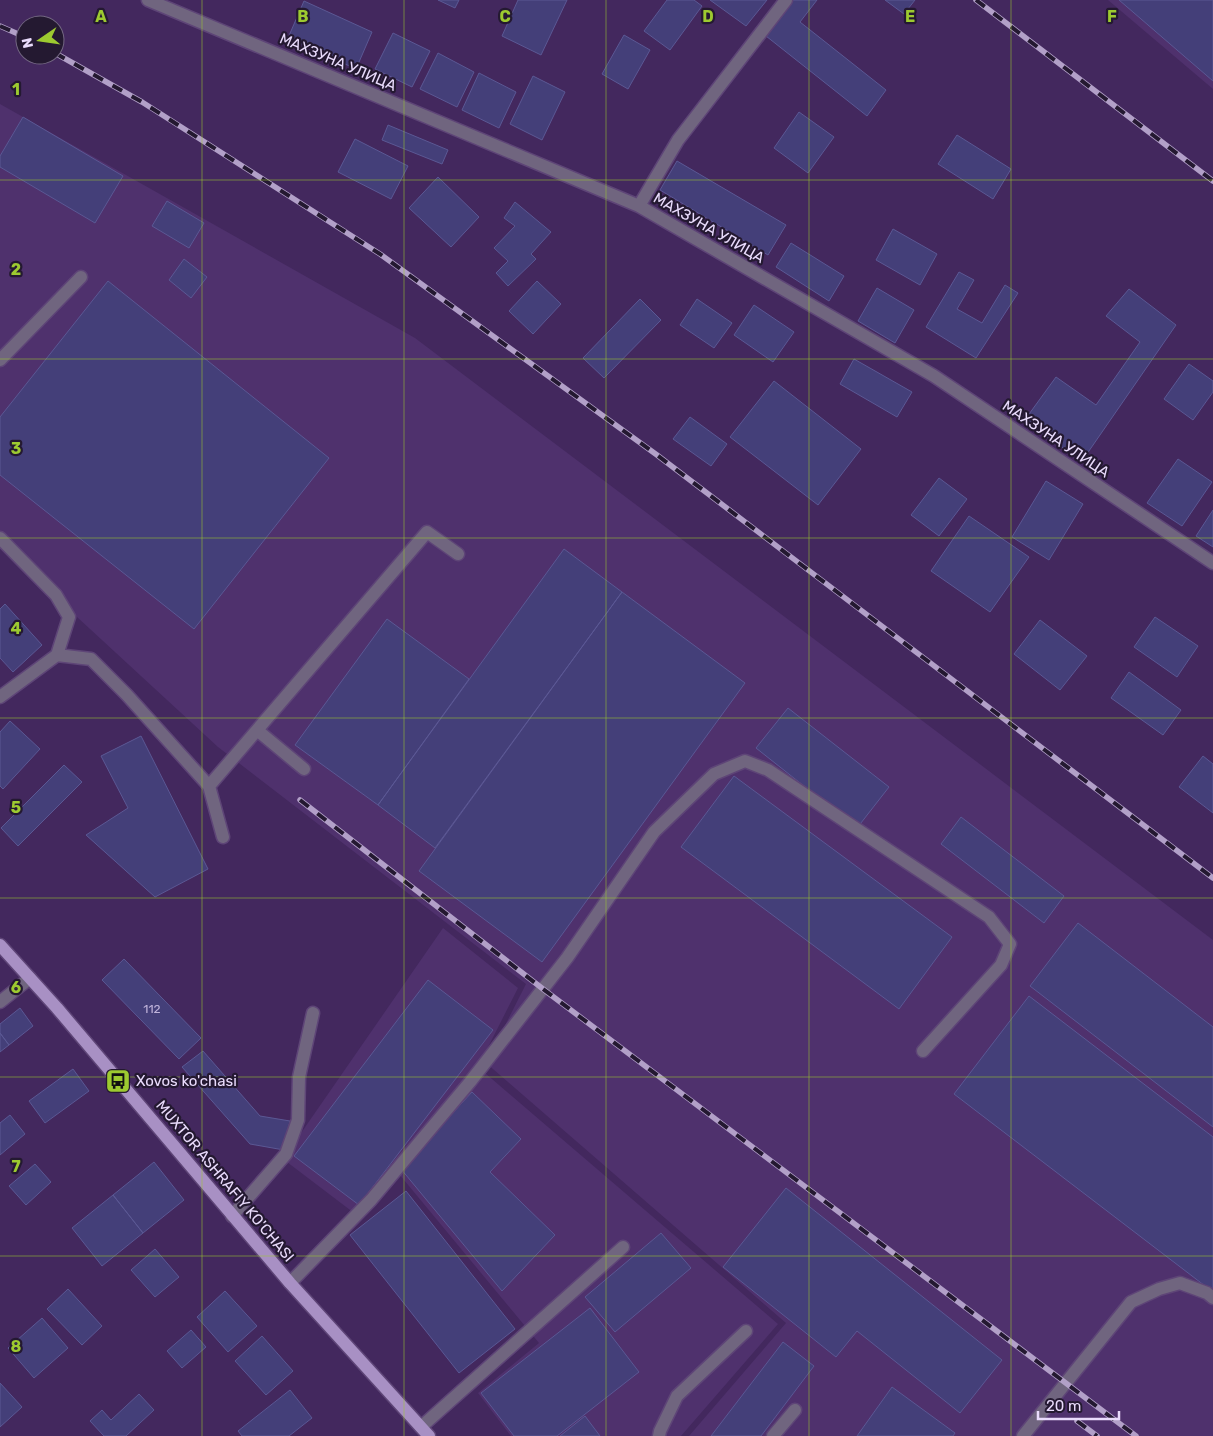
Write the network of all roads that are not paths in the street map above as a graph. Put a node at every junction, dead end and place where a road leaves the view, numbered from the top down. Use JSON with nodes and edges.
{"nodes":[{"id":1,"x":148,"y":0,"type":"edge"},
{"id":2,"x":786,"y":0,"type":"edge"},
{"id":3,"x":639,"y":206,"type":"junction"},
{"id":4,"x":81,"y":277,"type":"dead end"},
{"id":5,"x":0,"y":360,"type":"edge"},
{"id":6,"x":0,"y":538,"type":"edge"},
{"id":7,"x":458,"y":554,"type":"dead end"},
{"id":8,"x":1213,"y":563,"type":"edge"},
{"id":9,"x":58,"y":655,"type":"junction"},
{"id":10,"x":0,"y":697,"type":"edge"},
{"id":11,"x":257,"y":730,"type":"junction"},
{"id":12,"x":304,"y":769,"type":"dead end"},
{"id":13,"x":209,"y":786,"type":"junction"},
{"id":14,"x":223,"y":837,"type":"dead end"},
{"id":15,"x":0,"y":945,"type":"edge"},
{"id":16,"x":30,"y":978,"type":"junction"},
{"id":17,"x":0,"y":1002,"type":"edge"},
{"id":18,"x":313,"y":1013,"type":"dead end"},
{"id":19,"x":923,"y":1051,"type":"dead end"},
{"id":20,"x":232,"y":1216,"type":"junction"},
{"id":21,"x":623,"y":1247,"type":"dead end"},
{"id":22,"x":290,"y":1282,"type":"junction"},
{"id":23,"x":1213,"y":1298,"type":"edge"},
{"id":24,"x":746,"y":1331,"type":"dead end"},
{"id":25,"x":795,"y":1410,"type":"dead end"},
{"id":26,"x":425,"y":1432,"type":"edge"},
{"id":27,"x":659,"y":1436,"type":"edge"},
{"id":28,"x":773,"y":1436,"type":"edge"},
{"id":29,"x":1023,"y":1436,"type":"edge"}],
"edges":[{"from":1,"to":3,"type":"street","name":"МАХЗУНА УЛИЦА"},
{"from":2,"to":3,"type":"street"},
{"from":3,"to":8,"type":"street","name":"МАХЗУНА УЛИЦА"},
{"from":4,"to":5,"type":"street"},
{"from":6,"to":9,"type":"street"},
{"from":7,"to":11,"type":"street"},
{"from":9,"to":10,"type":"street"},
{"from":9,"to":13,"type":"street"},
{"from":11,"to":12,"type":"street"},
{"from":11,"to":13,"type":"street"},
{"from":13,"to":14,"type":"street"},
{"from":15,"to":16,"type":"main road","name":"MUXTOR ASHRAFIY KO'CHASI"},
{"from":16,"to":17,"type":"street"},
{"from":16,"to":20,"type":"main road","name":"MUXTOR ASHRAFIY KO'CHASI"},
{"from":18,"to":20,"type":"street"},
{"from":19,"to":22,"type":"street"},
{"from":20,"to":22,"type":"main road","name":"MUXTOR ASHRAFIY KO'CHASI"},
{"from":21,"to":26,"type":"street"},
{"from":22,"to":26,"type":"main road","name":"MUXTOR ASHRAFIY KO'CHASI"},
{"from":23,"to":29,"type":"street"},
{"from":24,"to":27,"type":"street"},
{"from":25,"to":28,"type":"street"}]}
